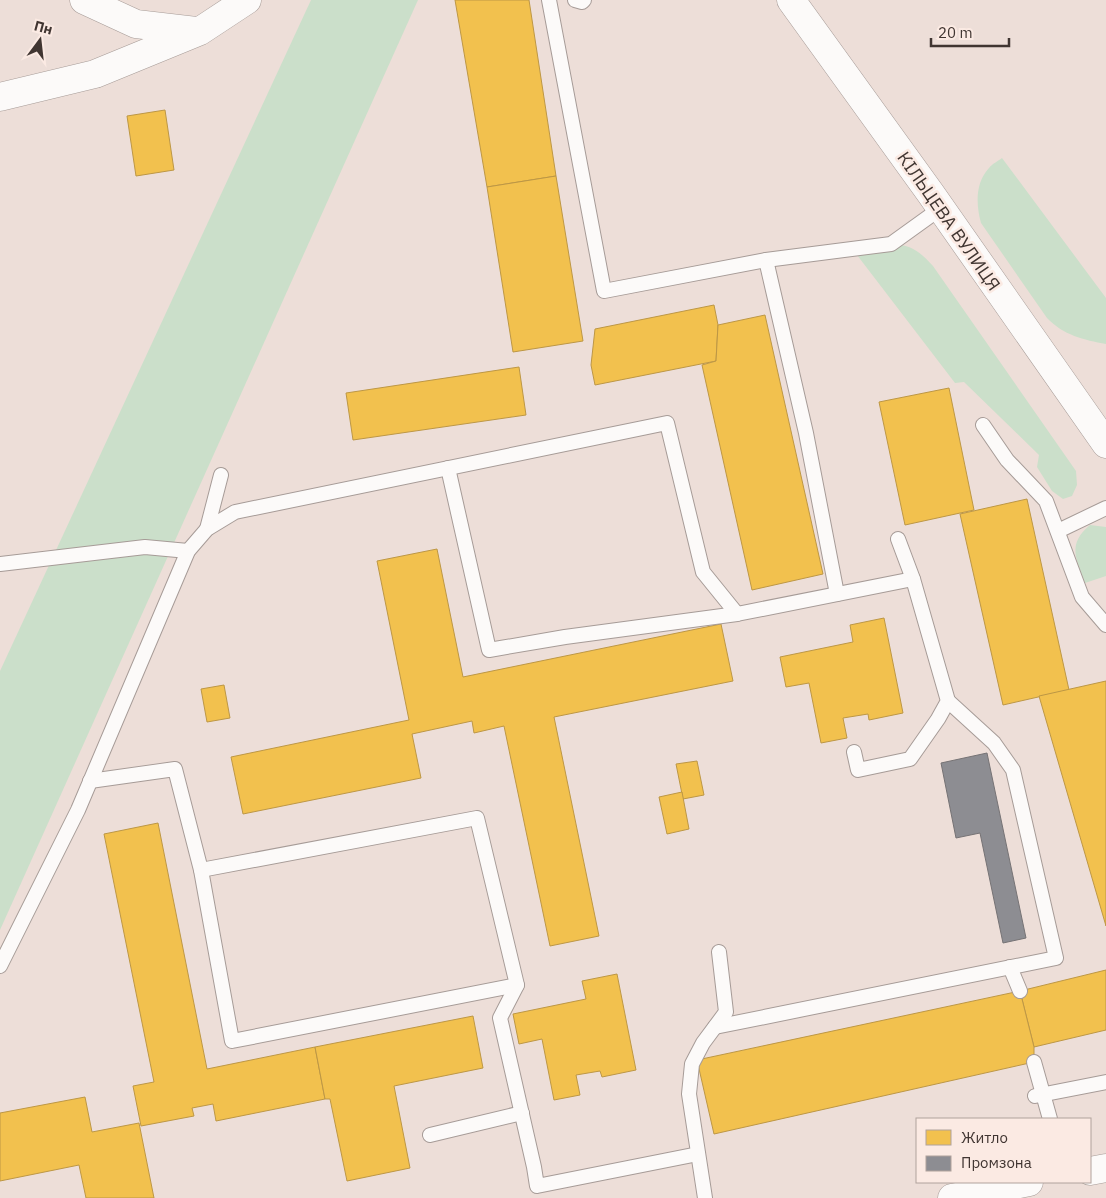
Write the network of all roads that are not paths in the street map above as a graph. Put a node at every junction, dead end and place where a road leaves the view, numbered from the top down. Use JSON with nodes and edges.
{"nodes":[{"id":1,"x":84,"y":0,"type":"edge"},
{"id":2,"x":246,"y":0,"type":"edge"},
{"id":3,"x":550,"y":0,"type":"edge"},
{"id":4,"x":575,"y":0,"type":"edge"},
{"id":5,"x":584,"y":0,"type":"edge"},
{"id":6,"x":790,"y":0,"type":"edge"},
{"id":7,"x":200,"y":31,"type":"junction"},
{"id":8,"x":0,"y":96,"type":"edge"},
{"id":9,"x":941,"y":208,"type":"junction"},
{"id":10,"x":766,"y":260,"type":"junction"},
{"id":11,"x":982,"y":426,"type":"dead end"},
{"id":12,"x":1106,"y":444,"type":"edge"},
{"id":13,"x":448,"y":468,"type":"junction"},
{"id":14,"x":221,"y":475,"type":"dead end"},
{"id":15,"x":1106,"y":508,"type":"edge"},
{"id":16,"x":207,"y":529,"type":"junction"},
{"id":17,"x":1058,"y":531,"type":"junction"},
{"id":18,"x":898,"y":539,"type":"dead end"},
{"id":19,"x":188,"y":551,"type":"junction"},
{"id":20,"x":0,"y":564,"type":"edge"},
{"id":21,"x":913,"y":579,"type":"junction"},
{"id":22,"x":837,"y":594,"type":"junction"},
{"id":23,"x":737,"y":614,"type":"junction"},
{"id":24,"x":1106,"y":625,"type":"edge"},
{"id":25,"x":948,"y":702,"type":"junction"},
{"id":26,"x":854,"y":752,"type":"dead end"},
{"id":27,"x":90,"y":781,"type":"junction"},
{"id":28,"x":201,"y":870,"type":"junction"},
{"id":29,"x":720,"y":952,"type":"dead end"},
{"id":30,"x":0,"y":966,"type":"edge"},
{"id":31,"x":1010,"y":967,"type":"junction"},
{"id":32,"x":517,"y":985,"type":"junction"},
{"id":33,"x":1020,"y":990,"type":"dead end"},
{"id":34,"x":715,"y":1027,"type":"junction"},
{"id":35,"x":1034,"y":1062,"type":"dead end"},
{"id":36,"x":1106,"y":1082,"type":"edge"},
{"id":37,"x":1040,"y":1095,"type":"junction"},
{"id":38,"x":522,"y":1113,"type":"junction"},
{"id":39,"x":1050,"y":1118,"type":"edge"},
{"id":40,"x":430,"y":1135,"type":"dead end"},
{"id":41,"x":698,"y":1154,"type":"junction"},
{"id":42,"x":1106,"y":1168,"type":"edge"},
{"id":43,"x":1091,"y":1171,"type":"edge"},
{"id":44,"x":1024,"y":1183,"type":"edge"},
{"id":45,"x":961,"y":1197,"type":"edge"},
{"id":46,"x":705,"y":1198,"type":"edge"}],
"edges":[{"from":1,"to":7,"type":"main road"},
{"from":2,"to":7,"type":"main road"},
{"from":3,"to":10,"type":"lane"},
{"from":4,"to":5,"type":"lane"},
{"from":6,"to":9,"type":"main road","name":"КІЛЬЦЕВА ВУЛИЦЯ"},
{"from":7,"to":8,"type":"main road"},
{"from":9,"to":10,"type":"lane"},
{"from":9,"to":12,"type":"main road","name":"КІЛЬЦЕВА ВУЛИЦЯ"},
{"from":10,"to":22,"type":"lane"},
{"from":11,"to":17,"type":"lane"},
{"from":13,"to":16,"type":"lane"},
{"from":13,"to":23,"type":"lane"},
{"from":13,"to":23,"type":"lane"},
{"from":14,"to":16,"type":"lane"},
{"from":15,"to":17,"type":"lane"},
{"from":16,"to":19,"type":"lane"},
{"from":17,"to":24,"type":"lane"},
{"from":18,"to":21,"type":"lane"},
{"from":19,"to":20,"type":"lane"},
{"from":19,"to":27,"type":"lane"},
{"from":21,"to":22,"type":"lane"},
{"from":21,"to":25,"type":"lane"},
{"from":22,"to":23,"type":"lane"},
{"from":25,"to":26,"type":"lane"},
{"from":25,"to":31,"type":"lane"},
{"from":27,"to":28,"type":"lane"},
{"from":27,"to":30,"type":"lane"},
{"from":28,"to":32,"type":"lane"},
{"from":28,"to":32,"type":"lane"},
{"from":29,"to":34,"type":"lane"},
{"from":31,"to":33,"type":"lane"},
{"from":31,"to":34,"type":"lane"},
{"from":32,"to":38,"type":"lane"},
{"from":34,"to":41,"type":"lane"},
{"from":35,"to":37,"type":"lane"},
{"from":36,"to":37,"type":"lane"},
{"from":37,"to":39,"type":"lane"},
{"from":38,"to":40,"type":"lane"},
{"from":38,"to":41,"type":"lane"},
{"from":41,"to":46,"type":"lane"},
{"from":42,"to":43,"type":"main road"},
{"from":44,"to":45,"type":"main road"}]}
